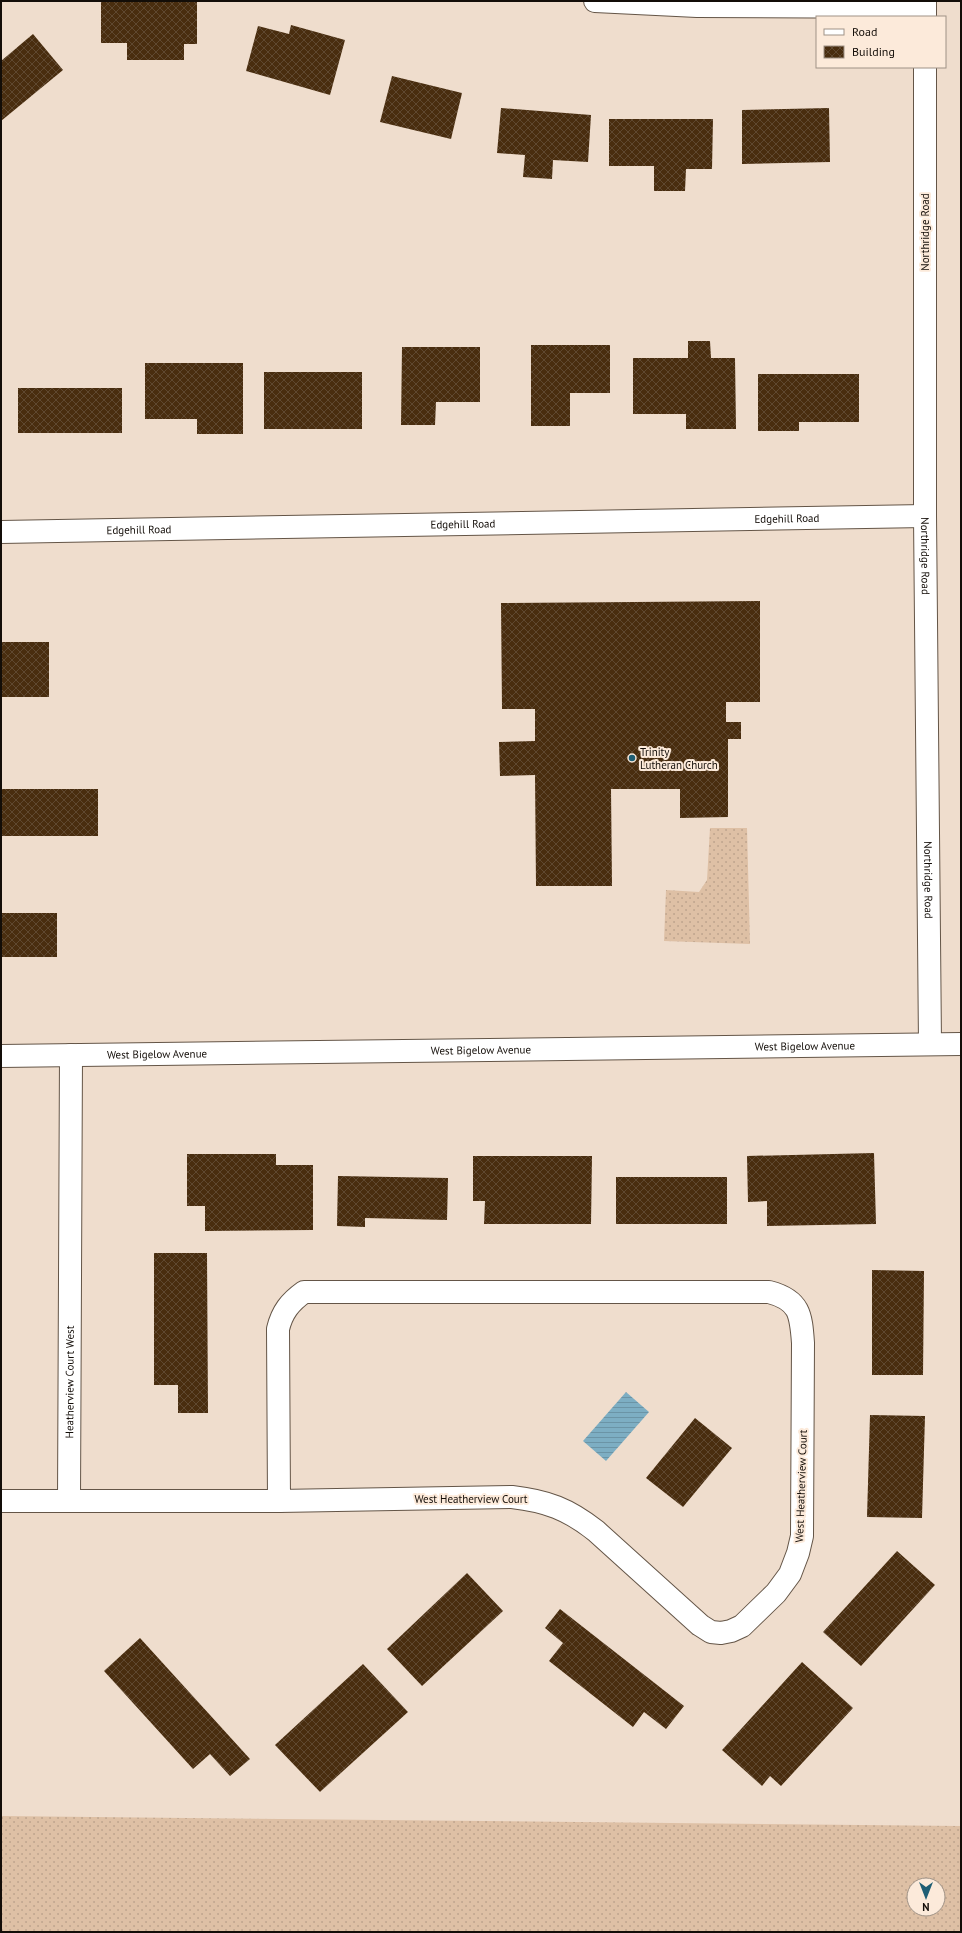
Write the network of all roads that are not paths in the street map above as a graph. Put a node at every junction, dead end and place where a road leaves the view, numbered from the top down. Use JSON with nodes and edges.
{"nodes":[{"id":1,"x":595,"y":1,"type":"edge"},
{"id":2,"x":925,"y":8,"type":"edge"},
{"id":3,"x":925,"y":68,"type":"edge"},
{"id":4,"x":925,"y":516,"type":"junction"},
{"id":5,"x":1,"y":532,"type":"edge"},
{"id":6,"x":930,"y":1044,"type":"junction"},
{"id":7,"x":961,"y":1044,"type":"edge"},
{"id":8,"x":71,"y":1055,"type":"junction"},
{"id":9,"x":1,"y":1056,"type":"edge"},
{"id":10,"x":70,"y":1500,"type":"junction"},
{"id":11,"x":1,"y":1501,"type":"edge"},
{"id":12,"x":279,"y":1501,"type":"junction"}],
"edges":[{"from":1,"to":2,"type":"street"},
{"from":3,"to":4,"type":"street","name":"Northridge Road"},
{"from":4,"to":5,"type":"street","name":"Edgehill Road"},
{"from":4,"to":6,"type":"street","name":"Northridge Road"},
{"from":6,"to":7,"type":"street","name":"West Bigelow Avenue"},
{"from":6,"to":8,"type":"street","name":"West Bigelow Avenue"},
{"from":8,"to":9,"type":"street","name":"West Bigelow Avenue"},
{"from":8,"to":10,"type":"street","name":"Heatherview Court West"},
{"from":10,"to":11,"type":"street"},
{"from":10,"to":12,"type":"street"},
{"from":12,"to":12,"type":"street","name":"West Heatherview Court"}]}
